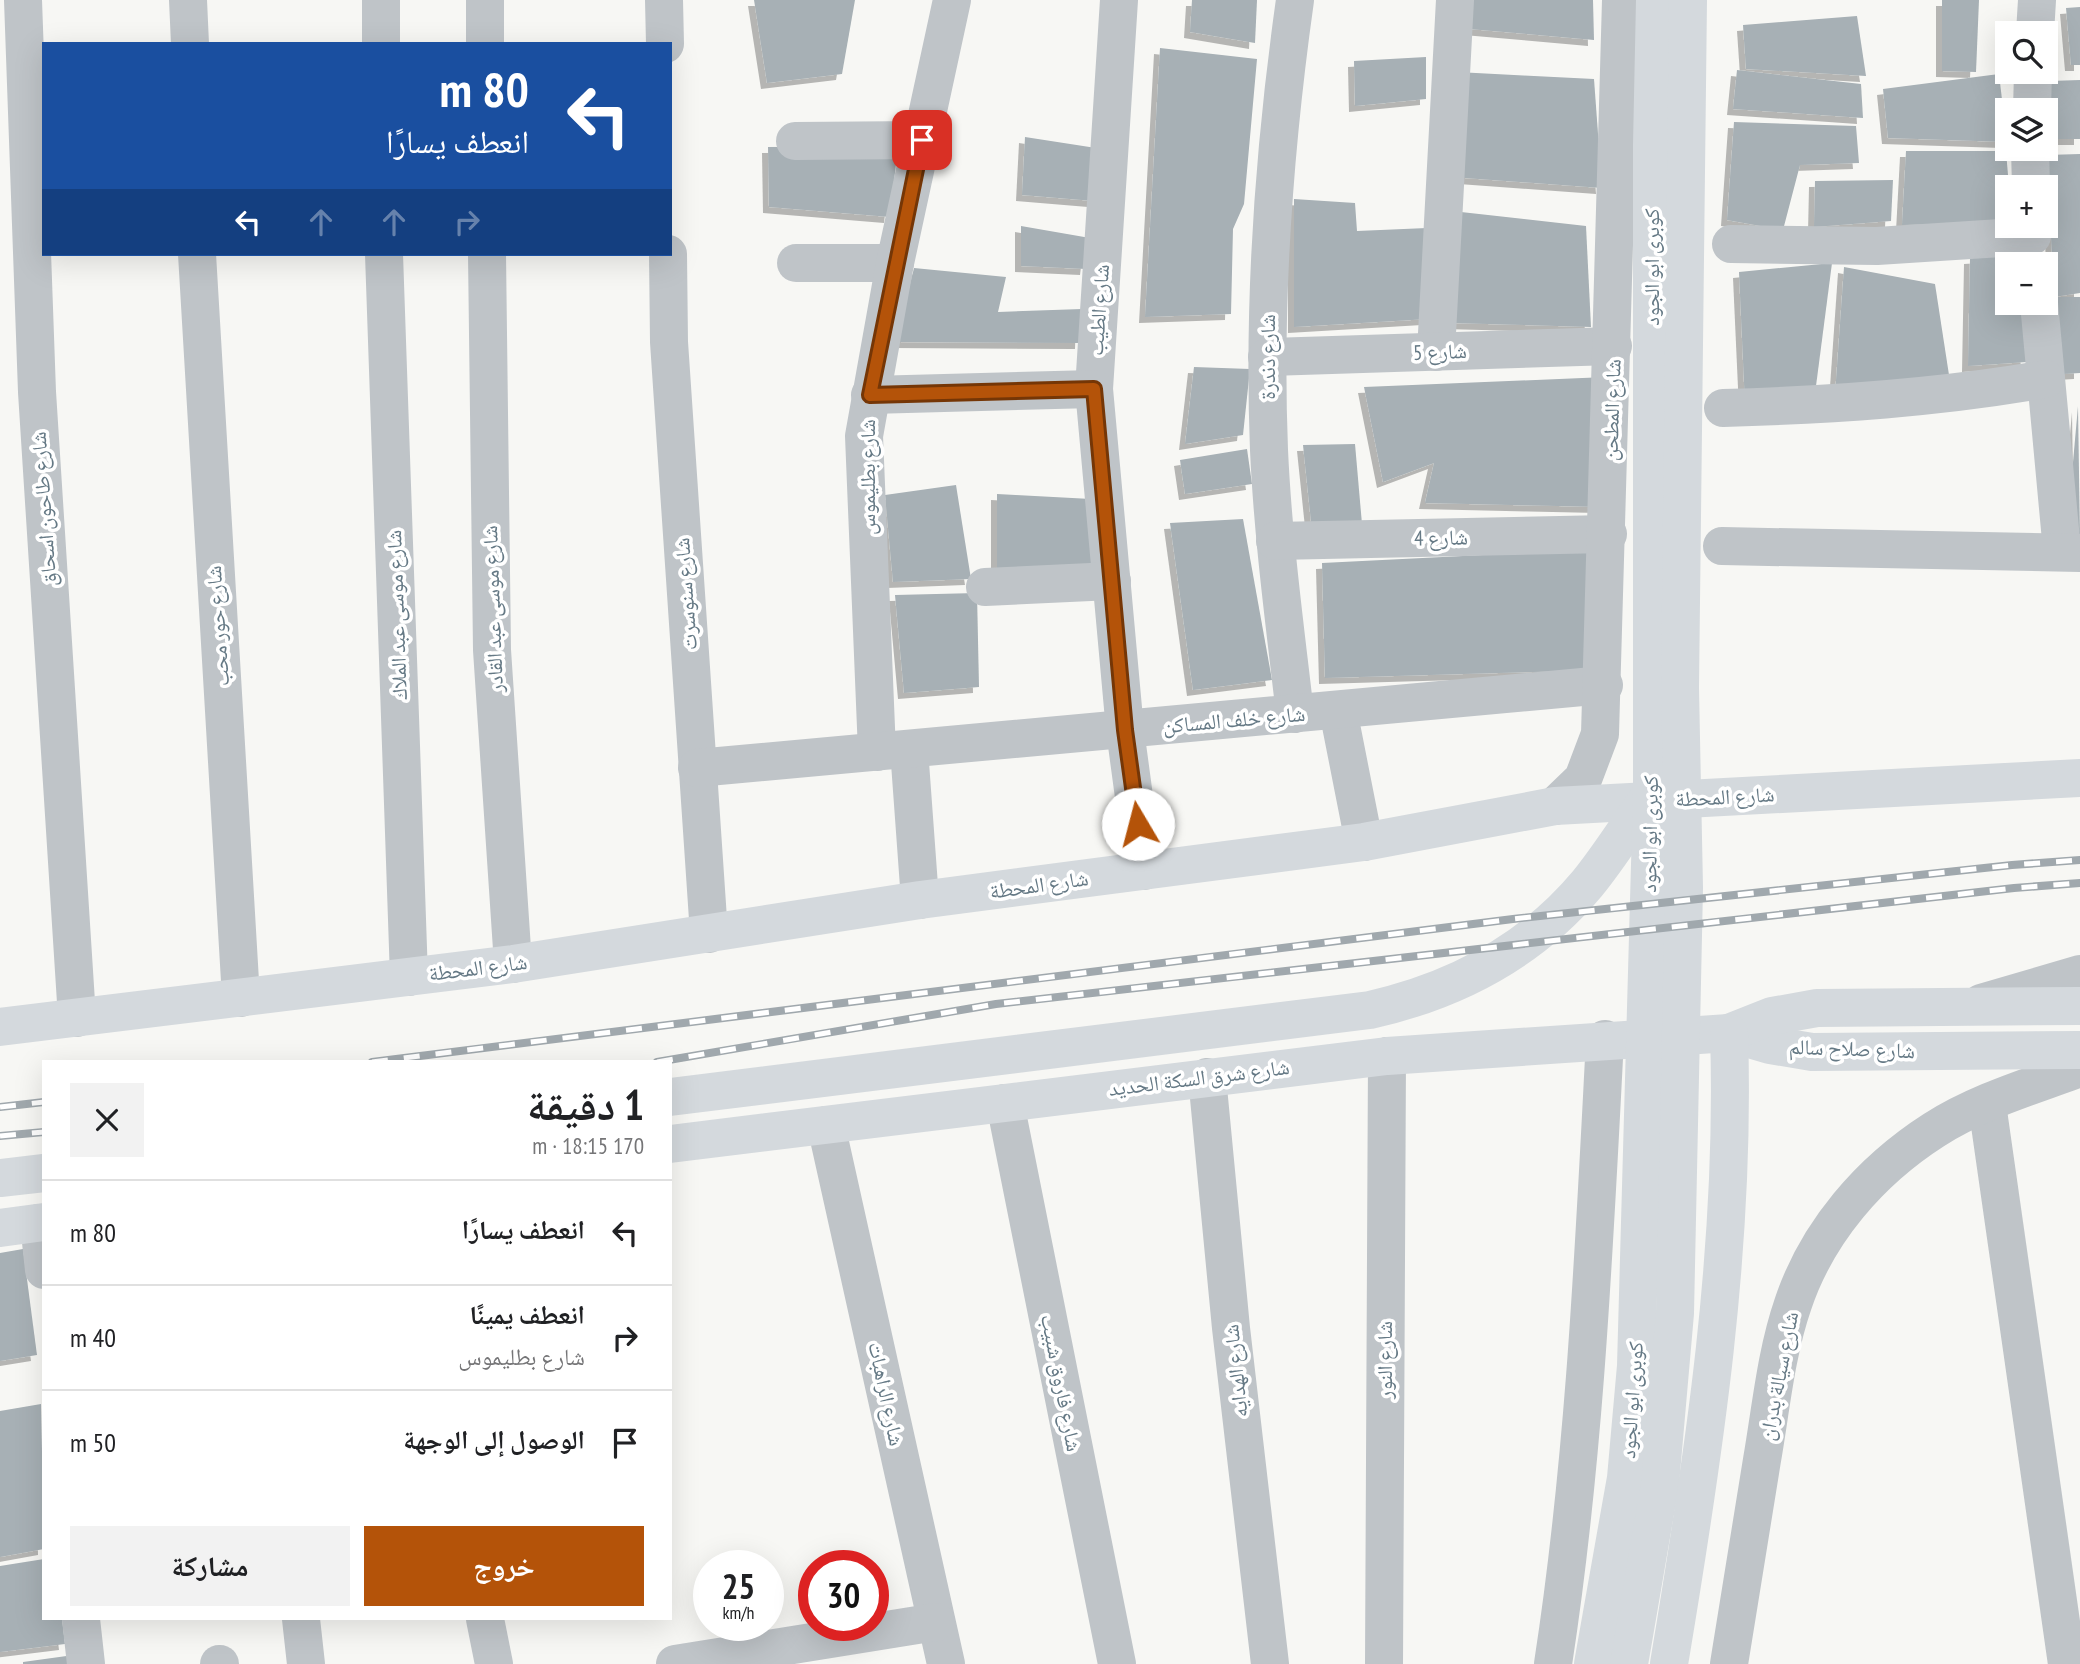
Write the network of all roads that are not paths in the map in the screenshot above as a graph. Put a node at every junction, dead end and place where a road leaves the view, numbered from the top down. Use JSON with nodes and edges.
{"nodes":[{"id":1,"x":23,"y":0,"type":"edge"},
{"id":2,"x":188,"y":0,"type":"edge"},
{"id":3,"x":381,"y":0,"type":"edge"},
{"id":4,"x":485,"y":0,"type":"edge"},
{"id":5,"x":664,"y":0,"type":"edge"},
{"id":6,"x":952,"y":0,"type":"edge"},
{"id":7,"x":1119,"y":0,"type":"edge"},
{"id":8,"x":1295,"y":0,"type":"edge"},
{"id":9,"x":1455,"y":0,"type":"edge"},
{"id":10,"x":1621,"y":0,"type":"edge"},
{"id":11,"x":1655,"y":0,"type":"edge"},
{"id":12,"x":1688,"y":0,"type":"edge"},
{"id":13,"x":2037,"y":0,"type":"edge"},
{"id":14,"x":2054,"y":0,"type":"edge"},
{"id":15,"x":2036,"y":21,"type":"edge"},
{"id":16,"x":190,"y":42,"type":"edge"},
{"id":17,"x":381,"y":42,"type":"edge"},
{"id":18,"x":485,"y":42,"type":"edge"},
{"id":19,"x":665,"y":42,"type":"edge"},
{"id":20,"x":922,"y":140,"type":"junction"},
{"id":21,"x":795,"y":141,"type":"dead end"},
{"id":22,"x":2033,"y":242,"type":"edge"},
{"id":23,"x":1731,"y":244,"type":"dead end"},
{"id":24,"x":198,"y":256,"type":"edge"},
{"id":25,"x":384,"y":256,"type":"edge"},
{"id":26,"x":486,"y":256,"type":"edge"},
{"id":27,"x":668,"y":256,"type":"edge"},
{"id":28,"x":796,"y":263,"type":"dead end"},
{"id":29,"x":895,"y":263,"type":"junction"},
{"id":30,"x":2040,"y":315,"type":"edge"},
{"id":31,"x":1614,"y":346,"type":"junction"},
{"id":32,"x":1436,"y":352,"type":"junction"},
{"id":33,"x":1267,"y":357,"type":"junction"},
{"id":34,"x":2046,"y":379,"type":"junction"},
{"id":35,"x":1094,"y":389,"type":"junction"},
{"id":36,"x":870,"y":395,"type":"junction"},
{"id":37,"x":1723,"y":408,"type":"dead end"},
{"id":38,"x":1608,"y":534,"type":"junction"},
{"id":39,"x":1275,"y":541,"type":"junction"},
{"id":40,"x":1722,"y":546,"type":"dead end"},
{"id":41,"x":2071,"y":552,"type":"edge"},
{"id":42,"x":1112,"y":581,"type":"junction"},
{"id":43,"x":985,"y":587,"type":"dead end"},
{"id":44,"x":1604,"y":685,"type":"junction"},
{"id":45,"x":1338,"y":710,"type":"junction"},
{"id":46,"x":1295,"y":714,"type":"junction"},
{"id":47,"x":1125,"y":730,"type":"junction"},
{"id":48,"x":893,"y":750,"type":"junction"},
{"id":49,"x":697,"y":768,"type":"junction"},
{"id":50,"x":2080,"y":778,"type":"edge"},
{"id":51,"x":1651,"y":793,"type":"junction"},
{"id":52,"x":1555,"y":806,"type":"junction"},
{"id":53,"x":1364,"y":842,"type":"junction"},
{"id":54,"x":1144,"y":871,"type":"junction"},
{"id":55,"x":920,"y":900,"type":"junction"},
{"id":56,"x":709,"y":934,"type":"junction"},
{"id":57,"x":513,"y":964,"type":"junction"},
{"id":58,"x":2080,"y":974,"type":"edge"},
{"id":59,"x":410,"y":977,"type":"junction"},
{"id":60,"x":241,"y":998,"type":"junction"},
{"id":61,"x":1972,"y":1006,"type":"junction"},
{"id":62,"x":2080,"y":1006,"type":"edge"},
{"id":63,"x":77,"y":1018,"type":"junction"},
{"id":64,"x":0,"y":1027,"type":"edge"},
{"id":65,"x":1729,"y":1032,"type":"junction"},
{"id":66,"x":1605,"y":1039,"type":"junction"},
{"id":67,"x":2080,"y":1050,"type":"edge"},
{"id":68,"x":1387,"y":1056,"type":"junction"},
{"id":69,"x":2080,"y":1068,"type":"edge"},
{"id":70,"x":1208,"y":1077,"type":"junction"},
{"id":71,"x":672,"y":1097,"type":"edge"},
{"id":72,"x":1005,"y":1103,"type":"junction"},
{"id":73,"x":1987,"y":1104,"type":"junction"},
{"id":74,"x":826,"y":1125,"type":"junction"},
{"id":75,"x":672,"y":1144,"type":"edge"},
{"id":76,"x":42,"y":1172,"type":"edge"},
{"id":77,"x":0,"y":1178,"type":"edge"},
{"id":78,"x":41,"y":1223,"type":"edge"},
{"id":79,"x":0,"y":1228,"type":"edge"},
{"id":80,"x":81,"y":1620,"type":"edge"},
{"id":81,"x":300,"y":1620,"type":"edge"},
{"id":82,"x":485,"y":1620,"type":"edge"},
{"id":83,"x":936,"y":1622,"type":"junction"},
{"id":84,"x":86,"y":1664,"type":"edge"},
{"id":85,"x":306,"y":1664,"type":"edge"},
{"id":86,"x":494,"y":1664,"type":"edge"},
{"id":87,"x":675,"y":1664,"type":"edge"},
{"id":88,"x":946,"y":1664,"type":"edge"},
{"id":89,"x":1117,"y":1664,"type":"edge"},
{"id":90,"x":1270,"y":1664,"type":"edge"},
{"id":91,"x":1384,"y":1664,"type":"edge"},
{"id":92,"x":1553,"y":1664,"type":"edge"},
{"id":93,"x":1592,"y":1664,"type":"edge"},
{"id":94,"x":1629,"y":1664,"type":"edge"},
{"id":95,"x":1669,"y":1664,"type":"edge"},
{"id":96,"x":1729,"y":1664,"type":"edge"},
{"id":97,"x":2067,"y":1664,"type":"edge"}],
"edges":[{"from":1,"to":63,"type":"street","name":"شارع طاحون اسحاق"},
{"from":2,"to":16,"type":"street"},
{"from":3,"to":17,"type":"street"},
{"from":4,"to":18,"type":"street"},
{"from":5,"to":19,"type":"street"},
{"from":6,"to":20,"type":"street","name":"شارع بطليموس"},
{"from":7,"to":35,"type":"street","name":"شارع الطيب"},
{"from":8,"to":33,"type":"street","name":"شارع دندرة"},
{"from":9,"to":32,"type":"street"},
{"from":10,"to":31,"type":"street","name":"شارع المطحن"},
{"from":11,"to":51,"type":"main road","name":"كوبرى ابو الجود"},
{"from":12,"to":94,"type":"main road","name":"كوبرى ابو الجود"},
{"from":13,"to":14,"type":"street"},
{"from":13,"to":15,"type":"street"},
{"from":20,"to":21,"type":"street"},
{"from":20,"to":29,"type":"street","name":"شارع بطليموس"},
{"from":22,"to":23,"type":"street"},
{"from":24,"to":60,"type":"street","name":"شارع حور محب"},
{"from":25,"to":59,"type":"street","name":"شارع موسى عبد الملاك"},
{"from":26,"to":57,"type":"street","name":"شارع موسى عبد القادر"},
{"from":27,"to":49,"type":"street","name":"شارع سنوسرت"},
{"from":28,"to":29,"type":"street"},
{"from":29,"to":36,"type":"street","name":"شارع بطليموس"},
{"from":30,"to":34,"type":"street"},
{"from":31,"to":32,"type":"street","name":"شارع 5"},
{"from":31,"to":38,"type":"street","name":"شارع المطحن"},
{"from":32,"to":33,"type":"street","name":"شارع 5"},
{"from":33,"to":39,"type":"street","name":"شارع دندرة"},
{"from":34,"to":37,"type":"street"},
{"from":34,"to":41,"type":"street"},
{"from":35,"to":36,"type":"street"},
{"from":35,"to":42,"type":"street","name":"شارع الطيب"},
{"from":36,"to":48,"type":"street","name":"شارع بطليموس"},
{"from":38,"to":39,"type":"street","name":"شارع 4"},
{"from":38,"to":44,"type":"street","name":"شارع المطحن"},
{"from":39,"to":46,"type":"street","name":"شارع دندرة"},
{"from":40,"to":41,"type":"street"},
{"from":42,"to":43,"type":"street"},
{"from":42,"to":47,"type":"street","name":"شارع الطيب"},
{"from":44,"to":45,"type":"street","name":"شارع خلف المساكن"},
{"from":44,"to":52,"type":"street","name":"شارع المطحن"},
{"from":45,"to":46,"type":"street","name":"شارع خلف المساكن"},
{"from":45,"to":53,"type":"street"},
{"from":46,"to":47,"type":"street","name":"شارع خلف المساكن"},
{"from":47,"to":48,"type":"street","name":"شارع خلف المساكن"},
{"from":47,"to":54,"type":"street","name":"شارع الطيب"},
{"from":48,"to":49,"type":"street","name":"شارع خلف المساكن"},
{"from":48,"to":55,"type":"street","name":"شارع بطليموس"},
{"from":49,"to":56,"type":"street","name":"شارع سنوسرت"},
{"from":50,"to":52,"type":"main road","name":"شارع المحطة"},
{"from":51,"to":71,"type":"main road"},
{"from":51,"to":93,"type":"main road","name":"كوبرى ابو الجود"},
{"from":52,"to":53,"type":"main road","name":"شارع المحطة"},
{"from":53,"to":54,"type":"main road","name":"شارع المحطة"},
{"from":54,"to":55,"type":"main road","name":"شارع المحطة"},
{"from":55,"to":56,"type":"main road","name":"شارع المحطة"},
{"from":56,"to":57,"type":"main road","name":"شارع المحطة"},
{"from":57,"to":59,"type":"main road","name":"شارع المحطة"},
{"from":58,"to":61,"type":"street"},
{"from":59,"to":60,"type":"main road","name":"شارع المحطة"},
{"from":60,"to":63,"type":"main road","name":"شارع المحطة"},
{"from":61,"to":62,"type":"main road","name":"شارع صلاح سالم"},
{"from":61,"to":65,"type":"main road","name":"شارع صلاح سالم"},
{"from":63,"to":64,"type":"main road","name":"شارع المحطة"},
{"from":65,"to":66,"type":"main road","name":"شارع شرق السكة الحديد"},
{"from":65,"to":67,"type":"main road","name":"شارع صلاح سالم"},
{"from":65,"to":95,"type":"main road"},
{"from":66,"to":68,"type":"main road","name":"شارع شرق السكة الحديد"},
{"from":66,"to":92,"type":"street"},
{"from":68,"to":70,"type":"main road","name":"شارع شرق السكة الحديد"},
{"from":68,"to":91,"type":"street","name":"شارع النور"},
{"from":69,"to":73,"type":"street","name":"شارع سيالة بدران"},
{"from":70,"to":72,"type":"main road","name":"شارع شرق السكة الحديد"},
{"from":70,"to":90,"type":"street","name":"شارع الهدايه"},
{"from":72,"to":74,"type":"main road","name":"شارع شرق السكة الحديد"},
{"from":72,"to":89,"type":"street","name":"شارع فاروق شبيب"},
{"from":73,"to":96,"type":"street","name":"شارع سيالة بدران"},
{"from":73,"to":97,"type":"street"},
{"from":74,"to":75,"type":"main road","name":"شارع شرق السكة الحديد"},
{"from":74,"to":83,"type":"street","name":"شارع الراهبات"},
{"from":76,"to":77,"type":"main road"},
{"from":78,"to":79,"type":"main road"},
{"from":80,"to":84,"type":"street"},
{"from":81,"to":85,"type":"street"},
{"from":82,"to":86,"type":"street"},
{"from":83,"to":87,"type":"street"},
{"from":83,"to":88,"type":"street","name":"شارع الراهبات"}]}
